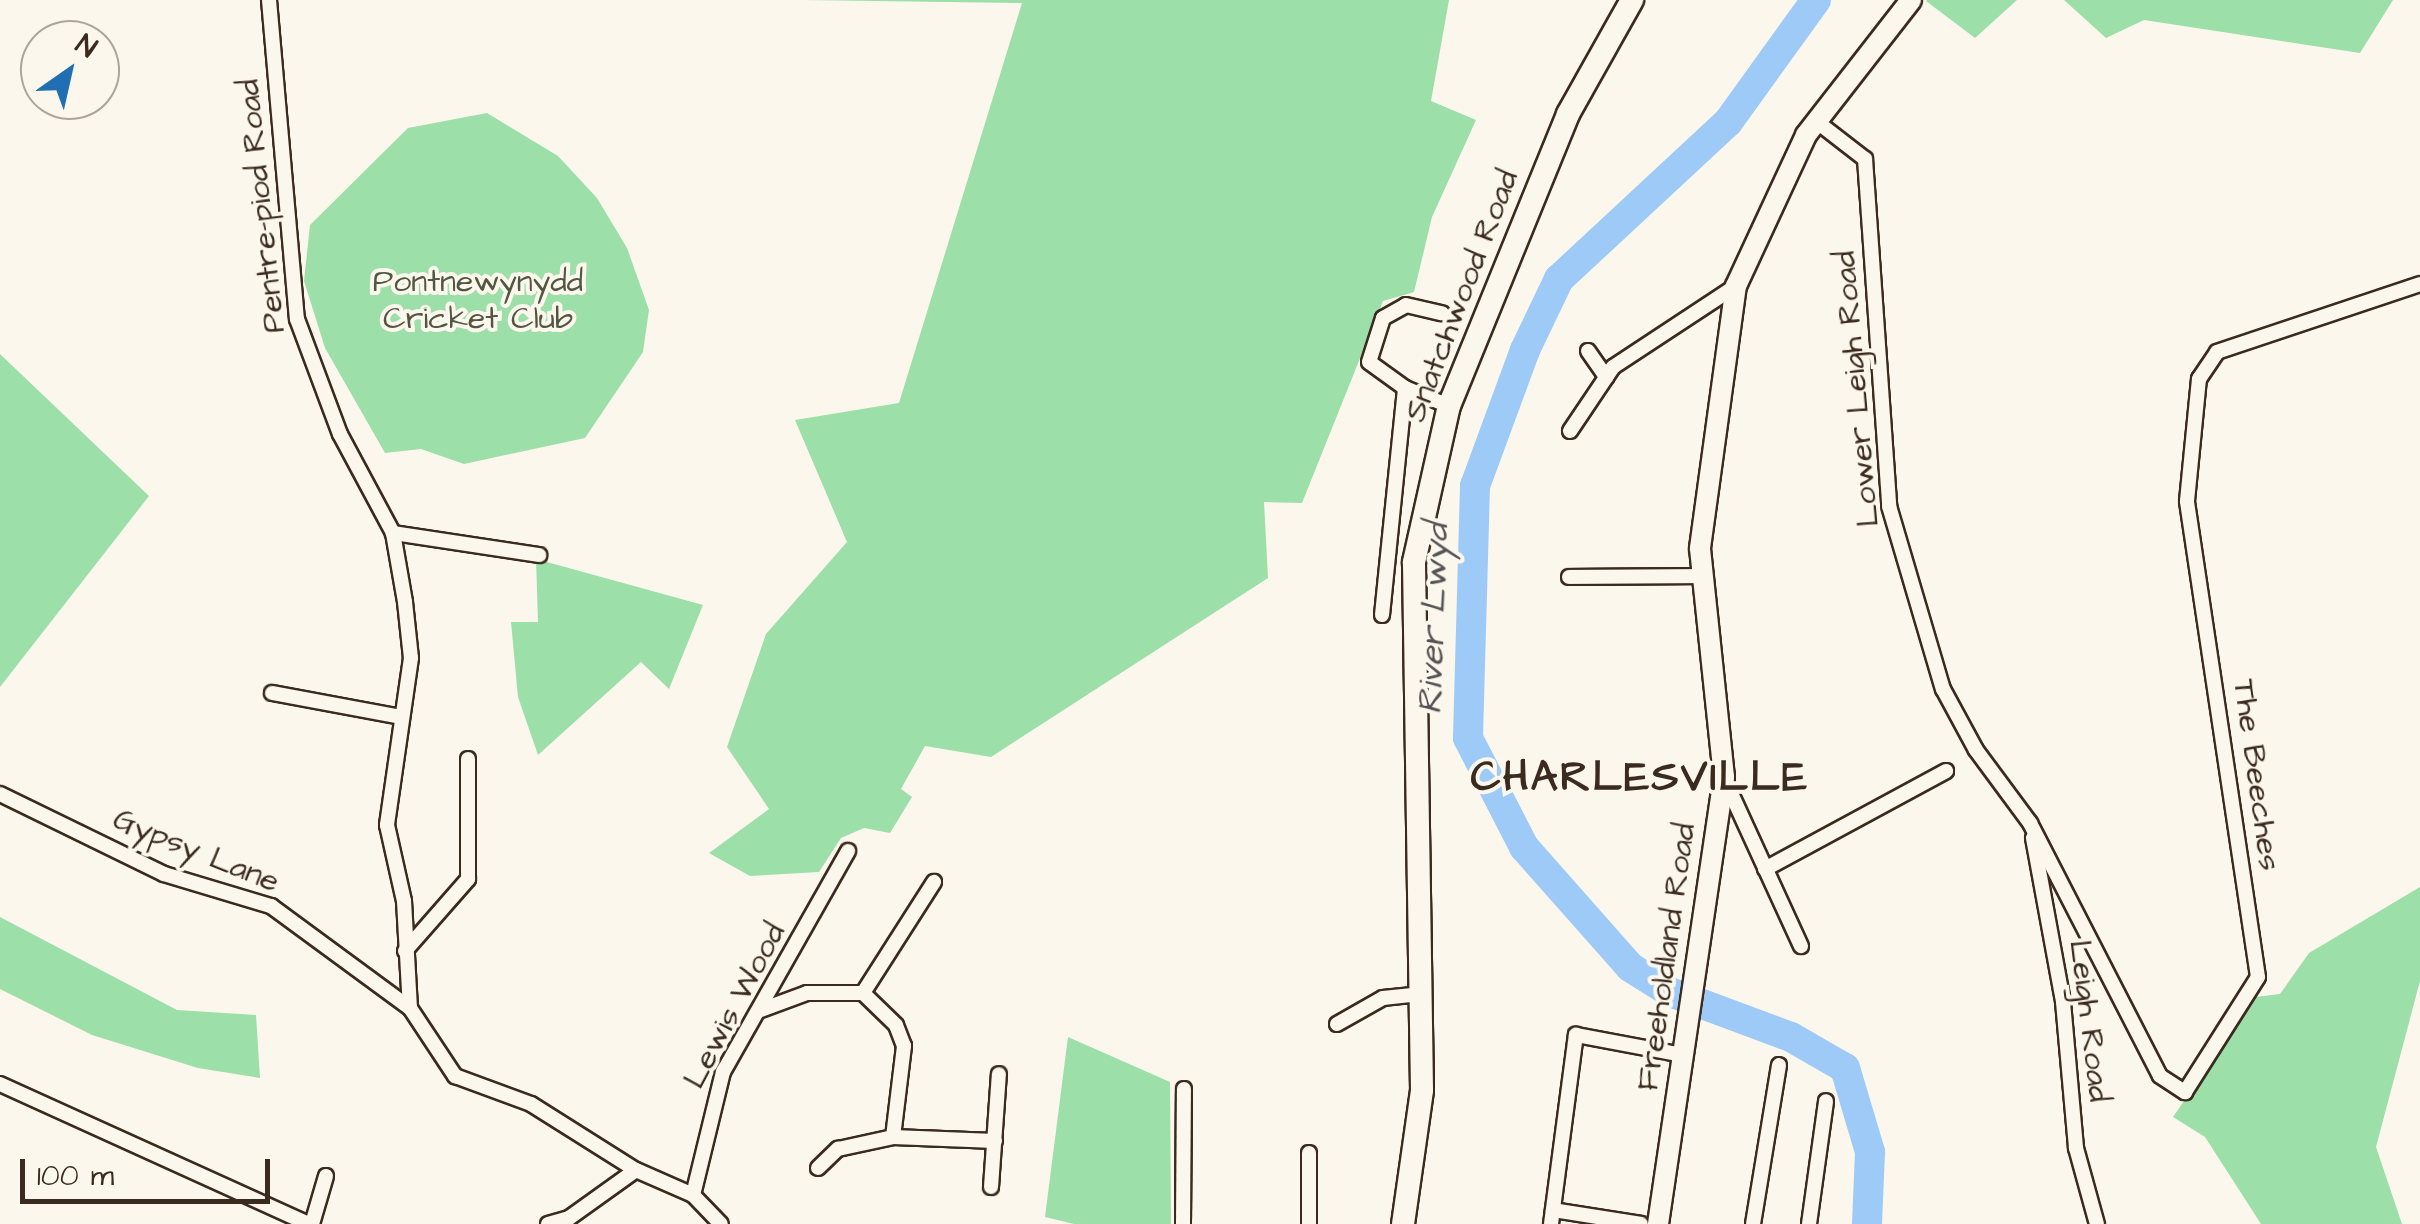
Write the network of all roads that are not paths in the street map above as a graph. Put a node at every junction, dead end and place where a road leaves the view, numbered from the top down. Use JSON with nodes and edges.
{"nodes":[{"id":1,"x":269,"y":0,"type":"edge"},
{"id":2,"x":1632,"y":0,"type":"edge"},
{"id":3,"x":1911,"y":0,"type":"edge"},
{"id":4,"x":1816,"y":121,"type":"junction"},
{"id":5,"x":2420,"y":284,"type":"edge"},
{"id":6,"x":1736,"y":286,"type":"junction"},
{"id":7,"x":1442,"y":314,"type":"dead end"},
{"id":8,"x":1588,"y":351,"type":"dead end"},
{"id":9,"x":1606,"y":377,"type":"junction"},
{"id":10,"x":1405,"y":388,"type":"junction"},
{"id":11,"x":1449,"y":406,"type":"junction"},
{"id":12,"x":1570,"y":431,"type":"dead end"},
{"id":13,"x":393,"y":533,"type":"junction"},
{"id":14,"x":539,"y":554,"type":"dead end"},
{"id":15,"x":1704,"y":576,"type":"junction"},
{"id":16,"x":1569,"y":578,"type":"dead end"},
{"id":17,"x":1382,"y":615,"type":"dead end"},
{"id":18,"x":272,"y":693,"type":"dead end"},
{"id":19,"x":402,"y":717,"type":"junction"},
{"id":20,"x":468,"y":759,"type":"dead end"},
{"id":21,"x":1946,"y":770,"type":"dead end"},
{"id":22,"x":1724,"y":777,"type":"junction"},
{"id":23,"x":0,"y":794,"type":"edge"},
{"id":24,"x":2030,"y":823,"type":"junction"},
{"id":25,"x":848,"y":850,"type":"dead end"},
{"id":26,"x":1764,"y":869,"type":"junction"},
{"id":27,"x":934,"y":882,"type":"dead end"},
{"id":28,"x":1801,"y":946,"type":"dead end"},
{"id":29,"x":405,"y":951,"type":"junction"},
{"id":30,"x":863,"y":992,"type":"junction"},
{"id":31,"x":1420,"y":994,"type":"junction"},
{"id":32,"x":761,"y":1010,"type":"junction"},
{"id":33,"x":414,"y":1014,"type":"junction"},
{"id":34,"x":1336,"y":1024,"type":"dead end"},
{"id":35,"x":1683,"y":1055,"type":"junction"},
{"id":36,"x":1779,"y":1065,"type":"dead end"},
{"id":37,"x":1000,"y":1074,"type":"dead end"},
{"id":38,"x":0,"y":1084,"type":"edge"},
{"id":39,"x":1184,"y":1089,"type":"dead end"},
{"id":40,"x":1826,"y":1101,"type":"dead end"},
{"id":41,"x":893,"y":1137,"type":"junction"},
{"id":42,"x":996,"y":1141,"type":"junction"},
{"id":43,"x":1309,"y":1152,"type":"dead end"},
{"id":44,"x":818,"y":1168,"type":"dead end"},
{"id":45,"x":636,"y":1170,"type":"junction"},
{"id":46,"x":326,"y":1176,"type":"dead end"},
{"id":47,"x":991,"y":1187,"type":"dead end"},
{"id":48,"x":693,"y":1195,"type":"junction"},
{"id":49,"x":1552,"y":1217,"type":"edge"},
{"id":50,"x":309,"y":1223,"type":"edge"},
{"id":51,"x":548,"y":1224,"type":"edge"},
{"id":52,"x":722,"y":1224,"type":"edge"},
{"id":53,"x":1184,"y":1224,"type":"edge"},
{"id":54,"x":1309,"y":1224,"type":"edge"},
{"id":55,"x":1403,"y":1224,"type":"edge"},
{"id":56,"x":1641,"y":1224,"type":"edge"},
{"id":57,"x":1658,"y":1224,"type":"edge"},
{"id":58,"x":1754,"y":1224,"type":"edge"},
{"id":59,"x":1809,"y":1224,"type":"edge"},
{"id":60,"x":2097,"y":1224,"type":"edge"}],
"edges":[{"from":1,"to":13,"type":"street","name":"Pentre-piod Road"},
{"from":2,"to":11,"type":"main road","name":"Snatchwood Road"},
{"from":3,"to":4,"type":"main road","name":"Freeholdland Road"},
{"from":4,"to":6,"type":"main road","name":"Freeholdland Road"},
{"from":4,"to":24,"type":"street","name":"Lower Leigh Road"},
{"from":5,"to":24,"type":"street","name":"The Beeches"},
{"from":6,"to":9,"type":"street"},
{"from":6,"to":15,"type":"main road","name":"Freeholdland Road"},
{"from":7,"to":10,"type":"street"},
{"from":8,"to":9,"type":"street"},
{"from":9,"to":12,"type":"street"},
{"from":10,"to":11,"type":"street"},
{"from":10,"to":17,"type":"street"},
{"from":11,"to":31,"type":"main road","name":"Snatchwood Road"},
{"from":13,"to":14,"type":"street"},
{"from":13,"to":19,"type":"street","name":"Pentre-piod Road"},
{"from":15,"to":16,"type":"street"},
{"from":15,"to":22,"type":"main road","name":"Freeholdland Road"},
{"from":18,"to":19,"type":"street"},
{"from":19,"to":29,"type":"street","name":"Pentre-piod Road"},
{"from":20,"to":29,"type":"street"},
{"from":21,"to":26,"type":"street"},
{"from":22,"to":26,"type":"street"},
{"from":22,"to":35,"type":"main road","name":"Freeholdland Road"},
{"from":23,"to":33,"type":"street","name":"Gypsy Lane"},
{"from":24,"to":60,"type":"street","name":"Leigh Road"},
{"from":25,"to":32,"type":"street","name":"Lewis Wood"},
{"from":26,"to":28,"type":"street"},
{"from":27,"to":30,"type":"street"},
{"from":29,"to":33,"type":"street","name":"Pentre-piod Road"},
{"from":30,"to":32,"type":"street"},
{"from":30,"to":41,"type":"street"},
{"from":31,"to":34,"type":"street"},
{"from":31,"to":55,"type":"main road","name":"Snatchwood Road"},
{"from":32,"to":48,"type":"street","name":"Lewis Wood"},
{"from":33,"to":45,"type":"street","name":"Pentre-piod Road"},
{"from":35,"to":49,"type":"street"},
{"from":35,"to":57,"type":"main road","name":"Freeholdland Road"},
{"from":36,"to":58,"type":"street"},
{"from":37,"to":42,"type":"street"},
{"from":38,"to":50,"type":"street"},
{"from":39,"to":53,"type":"street"},
{"from":40,"to":59,"type":"street"},
{"from":41,"to":42,"type":"street"},
{"from":41,"to":44,"type":"street"},
{"from":42,"to":47,"type":"street"},
{"from":43,"to":54,"type":"street"},
{"from":45,"to":48,"type":"street","name":"Pentre-piod Road"},
{"from":45,"to":51,"type":"street"},
{"from":46,"to":50,"type":"street"},
{"from":48,"to":52,"type":"street","name":"Pentre-piod Road"},
{"from":49,"to":56,"type":"street"}]}
